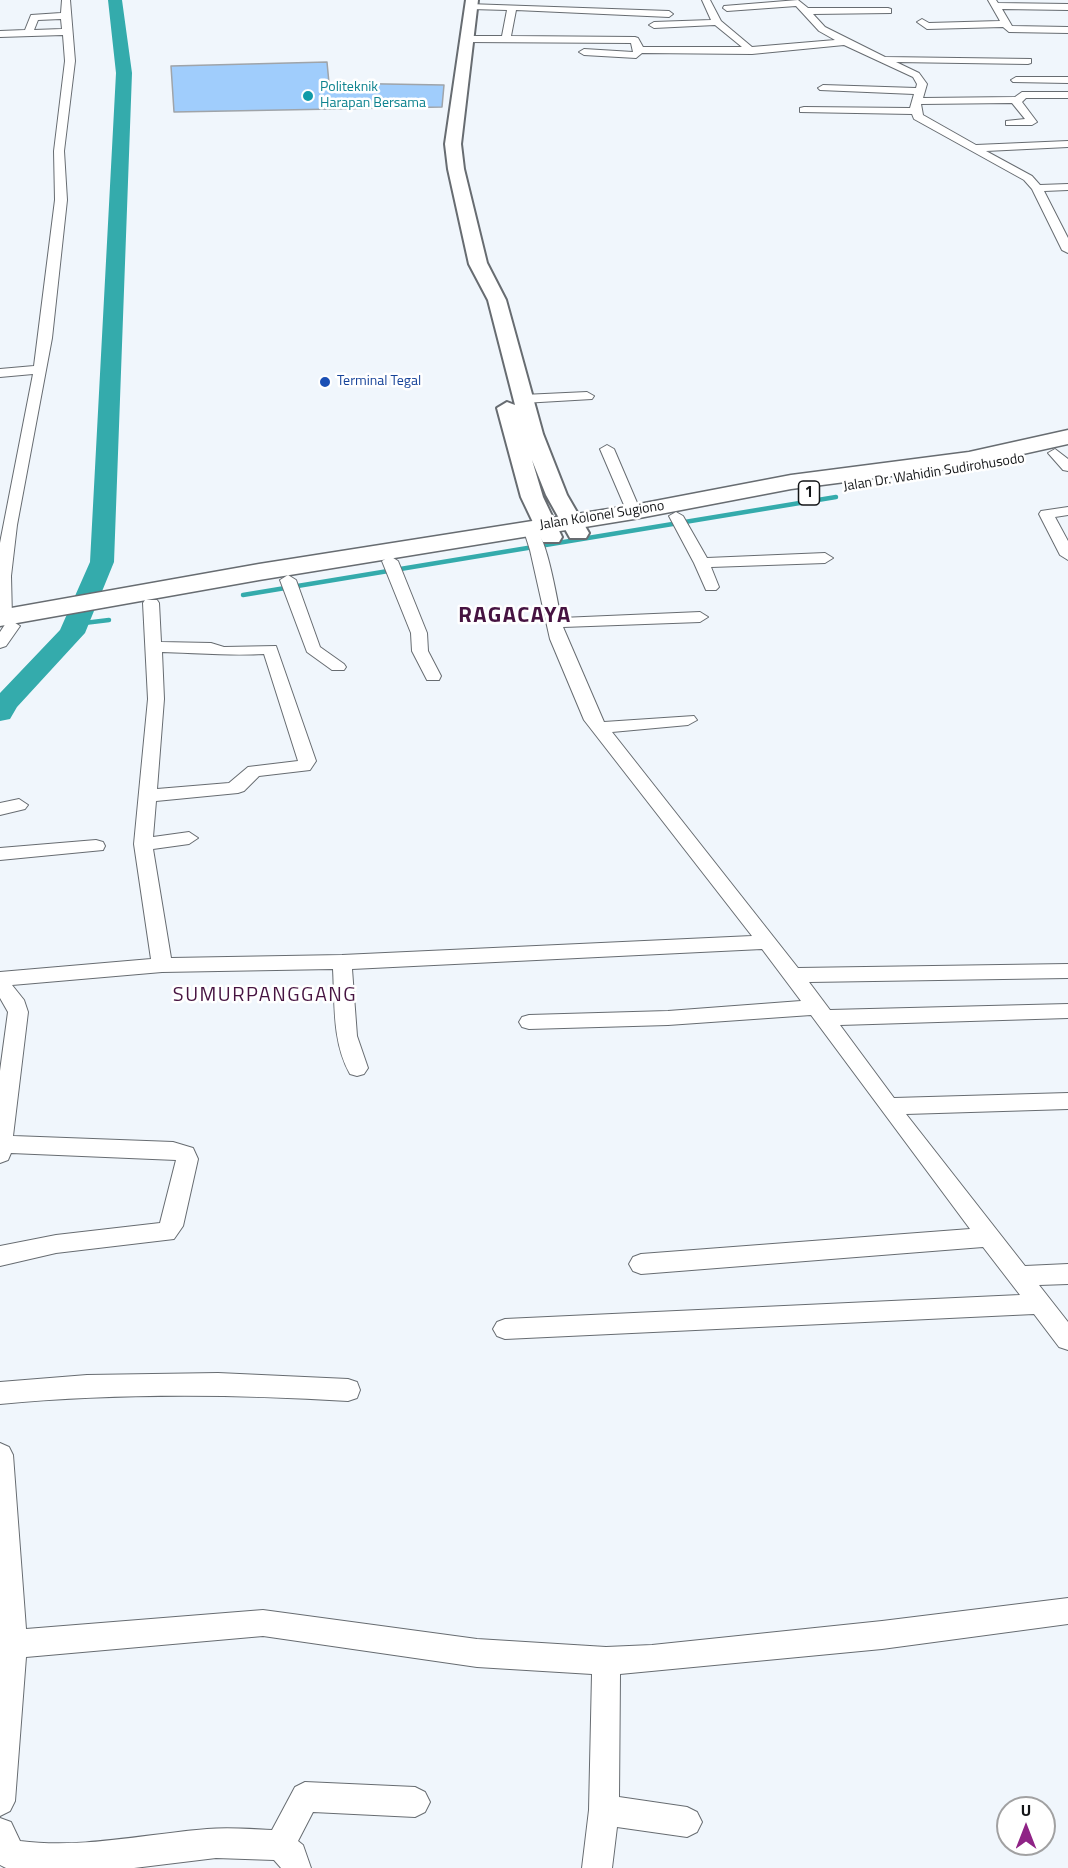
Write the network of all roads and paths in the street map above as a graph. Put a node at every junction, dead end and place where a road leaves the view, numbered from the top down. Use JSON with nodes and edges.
{"nodes":[{"id":1,"x":66,"y":0,"type":"edge"},
{"id":2,"x":706,"y":0,"type":"edge"},
{"id":3,"x":796,"y":2,"type":"edge"},
{"id":4,"x":994,"y":3,"type":"edge"},
{"id":5,"x":476,"y":5,"type":"edge"},
{"id":6,"x":512,"y":7,"type":"junction"},
{"id":7,"x":1068,"y":7,"type":"edge"},
{"id":8,"x":727,"y":8,"type":"dead end"},
{"id":9,"x":807,"y":11,"type":"junction"},
{"id":10,"x":888,"y":11,"type":"dead end"},
{"id":11,"x":669,"y":14,"type":"dead end"},
{"id":12,"x":65,"y":16,"type":"junction"},
{"id":13,"x":1007,"y":20,"type":"junction"},
{"id":14,"x":717,"y":22,"type":"junction"},
{"id":15,"x":922,"y":22,"type":"dead end"},
{"id":16,"x":640,"y":24,"type":"dead end"},
{"id":17,"x":1068,"y":30,"type":"edge"},
{"id":18,"x":67,"y":32,"type":"junction"},
{"id":19,"x":29,"y":33,"type":"junction"},
{"id":20,"x":0,"y":34,"type":"edge"},
{"id":21,"x":467,"y":39,"type":"junction"},
{"id":22,"x":506,"y":39,"type":"junction"},
{"id":23,"x":655,"y":40,"type":"dead end"},
{"id":24,"x":845,"y":42,"type":"junction"},
{"id":25,"x":637,"y":45,"type":"junction"},
{"id":26,"x":514,"y":50,"type":"dead end"},
{"id":27,"x":537,"y":50,"type":"dead end"},
{"id":28,"x":752,"y":51,"type":"junction"},
{"id":29,"x":574,"y":52,"type":"dead end"},
{"id":30,"x":886,"y":59,"type":"junction"},
{"id":31,"x":1028,"y":61,"type":"dead end"},
{"id":32,"x":1016,"y":80,"type":"dead end"},
{"id":33,"x":1068,"y":80,"type":"edge"},
{"id":34,"x":823,"y":88,"type":"dead end"},
{"id":35,"x":1068,"y":95,"type":"edge"},
{"id":36,"x":1015,"y":100,"type":"junction"},
{"id":37,"x":917,"y":101,"type":"junction"},
{"id":38,"x":804,"y":110,"type":"dead end"},
{"id":39,"x":1010,"y":123,"type":"dead end"},
{"id":40,"x":1068,"y":144,"type":"edge"},
{"id":41,"x":973,"y":148,"type":"junction"},
{"id":42,"x":1068,"y":187,"type":"edge"},
{"id":43,"x":1037,"y":188,"type":"junction"},
{"id":44,"x":1052,"y":220,"type":"junction"},
{"id":45,"x":1068,"y":220,"type":"edge"},
{"id":46,"x":1068,"y":250,"type":"edge"},
{"id":47,"x":478,"y":264,"type":"junction"},
{"id":48,"x":40,"y":369,"type":"junction"},
{"id":49,"x":0,"y":373,"type":"edge"},
{"id":50,"x":587,"y":396,"type":"dead end"},
{"id":51,"x":523,"y":399,"type":"junction"},
{"id":52,"x":538,"y":445,"type":"junction"},
{"id":53,"x":517,"y":447,"type":"junction"},
{"id":54,"x":607,"y":450,"type":"dead end"},
{"id":55,"x":1065,"y":452,"type":"edge"},
{"id":56,"x":1068,"y":511,"type":"edge"},
{"id":57,"x":634,"y":512,"type":"junction"},
{"id":58,"x":678,"y":520,"type":"junction"},
{"id":59,"x":548,"y":534,"type":"junction"},
{"id":60,"x":1068,"y":555,"type":"edge"},
{"id":61,"x":825,"y":558,"type":"dead end"},
{"id":62,"x":702,"y":563,"type":"junction"},
{"id":63,"x":393,"y":568,"type":"junction"},
{"id":64,"x":291,"y":585,"type":"junction"},
{"id":65,"x":711,"y":587,"type":"dead end"},
{"id":66,"x":137,"y":601,"type":"junction"},
{"id":67,"x":700,"y":617,"type":"dead end"},
{"id":68,"x":554,"y":623,"type":"junction"},
{"id":69,"x":3,"y":626,"type":"edge"},
{"id":70,"x":153,"y":647,"type":"junction"},
{"id":71,"x":338,"y":667,"type":"dead end"},
{"id":72,"x":433,"y":676,"type":"dead end"},
{"id":73,"x":688,"y":720,"type":"dead end"},
{"id":74,"x":598,"y":728,"type":"junction"},
{"id":75,"x":147,"y":796,"type":"junction"},
{"id":76,"x":19,"y":805,"type":"dead end"},
{"id":77,"x":0,"y":808,"type":"edge"},
{"id":78,"x":189,"y":838,"type":"dead end"},
{"id":79,"x":143,"y":844,"type":"junction"},
{"id":80,"x":96,"y":846,"type":"dead end"},
{"id":81,"x":0,"y":855,"type":"edge"},
{"id":82,"x":767,"y":942,"type":"junction"},
{"id":83,"x":342,"y":962,"type":"junction"},
{"id":84,"x":162,"y":965,"type":"junction"},
{"id":85,"x":1068,"y":971,"type":"edge"},
{"id":86,"x":793,"y":975,"type":"junction"},
{"id":87,"x":0,"y":979,"type":"edge"},
{"id":88,"x":0,"y":984,"type":"edge"},
{"id":89,"x":1068,"y":1011,"type":"edge"},
{"id":90,"x":819,"y":1012,"type":"junction"},
{"id":91,"x":529,"y":1022,"type":"dead end"},
{"id":92,"x":357,"y":1068,"type":"dead end"},
{"id":93,"x":1068,"y":1101,"type":"edge"},
{"id":94,"x":888,"y":1106,"type":"junction"},
{"id":95,"x":1,"y":1149,"type":"edge"},
{"id":96,"x":989,"y":1238,"type":"junction"},
{"id":97,"x":0,"y":1256,"type":"edge"},
{"id":98,"x":641,"y":1264,"type":"dead end"},
{"id":99,"x":1068,"y":1274,"type":"edge"},
{"id":100,"x":1018,"y":1276,"type":"junction"},
{"id":101,"x":1040,"y":1304,"type":"junction"},
{"id":102,"x":505,"y":1329,"type":"dead end"},
{"id":103,"x":1068,"y":1340,"type":"edge"},
{"id":104,"x":348,"y":1390,"type":"dead end"},
{"id":105,"x":0,"y":1393,"type":"edge"},
{"id":106,"x":0,"y":1455,"type":"edge"},
{"id":107,"x":1068,"y":1611,"type":"edge"},
{"id":108,"x":13,"y":1644,"type":"junction"},
{"id":109,"x":606,"y":1661,"type":"junction"},
{"id":110,"x":0,"y":1801,"type":"edge"},
{"id":111,"x":415,"y":1802,"type":"dead end"},
{"id":112,"x":604,"y":1810,"type":"junction"},
{"id":113,"x":687,"y":1822,"type":"dead end"},
{"id":114,"x":0,"y":1833,"type":"edge"},
{"id":115,"x":288,"y":1857,"type":"edge"},
{"id":116,"x":597,"y":1868,"type":"edge"}],
"edges":[{"from":1,"to":12,"type":"street"},
{"from":2,"to":14,"type":"street"},
{"from":3,"to":8,"type":"street"},
{"from":3,"to":9,"type":"street"},
{"from":4,"to":7,"type":"street"},
{"from":4,"to":13,"type":"street"},
{"from":5,"to":6,"type":"street"},
{"from":5,"to":21,"type":"main road"},
{"from":6,"to":11,"type":"street"},
{"from":6,"to":22,"type":"street"},
{"from":9,"to":10,"type":"street"},
{"from":9,"to":24,"type":"street"},
{"from":12,"to":18,"type":"street"},
{"from":12,"to":19,"type":"street"},
{"from":13,"to":15,"type":"street"},
{"from":13,"to":17,"type":"street"},
{"from":14,"to":16,"type":"street"},
{"from":14,"to":28,"type":"street"},
{"from":18,"to":19,"type":"street"},
{"from":18,"to":48,"type":"street"},
{"from":19,"to":20,"type":"street"},
{"from":21,"to":22,"type":"street"},
{"from":21,"to":47,"type":"main road"},
{"from":22,"to":25,"type":"street"},
{"from":23,"to":25,"type":"street"},
{"from":24,"to":28,"type":"street"},
{"from":24,"to":30,"type":"street"},
{"from":25,"to":28,"type":"street"},
{"from":25,"to":29,"type":"street"},
{"from":26,"to":27,"type":"street"},
{"from":30,"to":31,"type":"street"},
{"from":30,"to":37,"type":"street"},
{"from":32,"to":33,"type":"street"},
{"from":34,"to":37,"type":"street"},
{"from":35,"to":36,"type":"street"},
{"from":36,"to":37,"type":"street"},
{"from":36,"to":39,"type":"street"},
{"from":37,"to":38,"type":"street"},
{"from":37,"to":41,"type":"street"},
{"from":40,"to":41,"type":"street"},
{"from":41,"to":43,"type":"street"},
{"from":42,"to":43,"type":"street"},
{"from":43,"to":44,"type":"street"},
{"from":44,"to":45,"type":"street"},
{"from":44,"to":46,"type":"street"},
{"from":47,"to":51,"type":"main road"},
{"from":47,"to":53,"type":"main road"},
{"from":48,"to":49,"type":"street"},
{"from":48,"to":69,"type":"street"},
{"from":50,"to":51,"type":"street"},
{"from":51,"to":52,"type":"main road"},
{"from":52,"to":53,"type":"main road"},
{"from":52,"to":59,"type":"main road"},
{"from":53,"to":59,"type":"main road"},
{"from":54,"to":57,"type":"street"},
{"from":55,"to":57,"type":"highway","name":"Jalan Kolonel Sugiono","number":"1"},
{"from":55,"to":58,"type":"highway","name":"Jalan Dr. Wahidin Sudirohusodo","number":"1"},
{"from":56,"to":60,"type":"street"},
{"from":57,"to":59,"type":"highway","name":"Jalan Kolonel Sugiono","number":"1"},
{"from":58,"to":59,"type":"highway","name":"Jalan Dr. Wahidin Sudirohusodo","number":"1"},
{"from":58,"to":62,"type":"street"},
{"from":59,"to":63,"type":"highway","name":"Jalan Kolonel Sugiono","number":"1"},
{"from":59,"to":66,"type":"highway","name":"Jalan Kolonel Sugiono","number":"1"},
{"from":59,"to":68,"type":"street"},
{"from":61,"to":62,"type":"street"},
{"from":62,"to":65,"type":"street"},
{"from":63,"to":64,"type":"highway","name":"Jalan Kolonel Sugiono","number":"1"},
{"from":63,"to":72,"type":"street"},
{"from":64,"to":66,"type":"highway","name":"Jalan Kolonel Sugiono","number":"1"},
{"from":64,"to":71,"type":"street"},
{"from":66,"to":69,"type":"highway","number":"1"},
{"from":66,"to":70,"type":"street"},
{"from":67,"to":68,"type":"street"},
{"from":68,"to":74,"type":"street"},
{"from":70,"to":75,"type":"street"},
{"from":70,"to":75,"type":"street"},
{"from":73,"to":74,"type":"street"},
{"from":74,"to":82,"type":"street"},
{"from":75,"to":79,"type":"street"},
{"from":76,"to":77,"type":"street"},
{"from":78,"to":79,"type":"street"},
{"from":79,"to":84,"type":"street"},
{"from":80,"to":81,"type":"street"},
{"from":82,"to":83,"type":"street"},
{"from":82,"to":86,"type":"street"},
{"from":83,"to":84,"type":"street"},
{"from":83,"to":92,"type":"street"},
{"from":84,"to":87,"type":"street"},
{"from":85,"to":86,"type":"street"},
{"from":86,"to":90,"type":"street"},
{"from":88,"to":95,"type":"street"},
{"from":89,"to":90,"type":"street"},
{"from":90,"to":91,"type":"street"},
{"from":90,"to":94,"type":"street"},
{"from":93,"to":94,"type":"street"},
{"from":94,"to":96,"type":"street"},
{"from":95,"to":97,"type":"street"},
{"from":96,"to":98,"type":"street"},
{"from":96,"to":100,"type":"street"},
{"from":99,"to":100,"type":"street"},
{"from":100,"to":101,"type":"street"},
{"from":101,"to":102,"type":"street"},
{"from":101,"to":103,"type":"street"},
{"from":104,"to":105,"type":"street"},
{"from":106,"to":108,"type":"street"},
{"from":107,"to":109,"type":"street"},
{"from":108,"to":109,"type":"street"},
{"from":108,"to":110,"type":"street"},
{"from":109,"to":112,"type":"street"},
{"from":111,"to":115,"type":"street"},
{"from":112,"to":113,"type":"street"},
{"from":112,"to":116,"type":"street"},
{"from":114,"to":115,"type":"street"}]}
